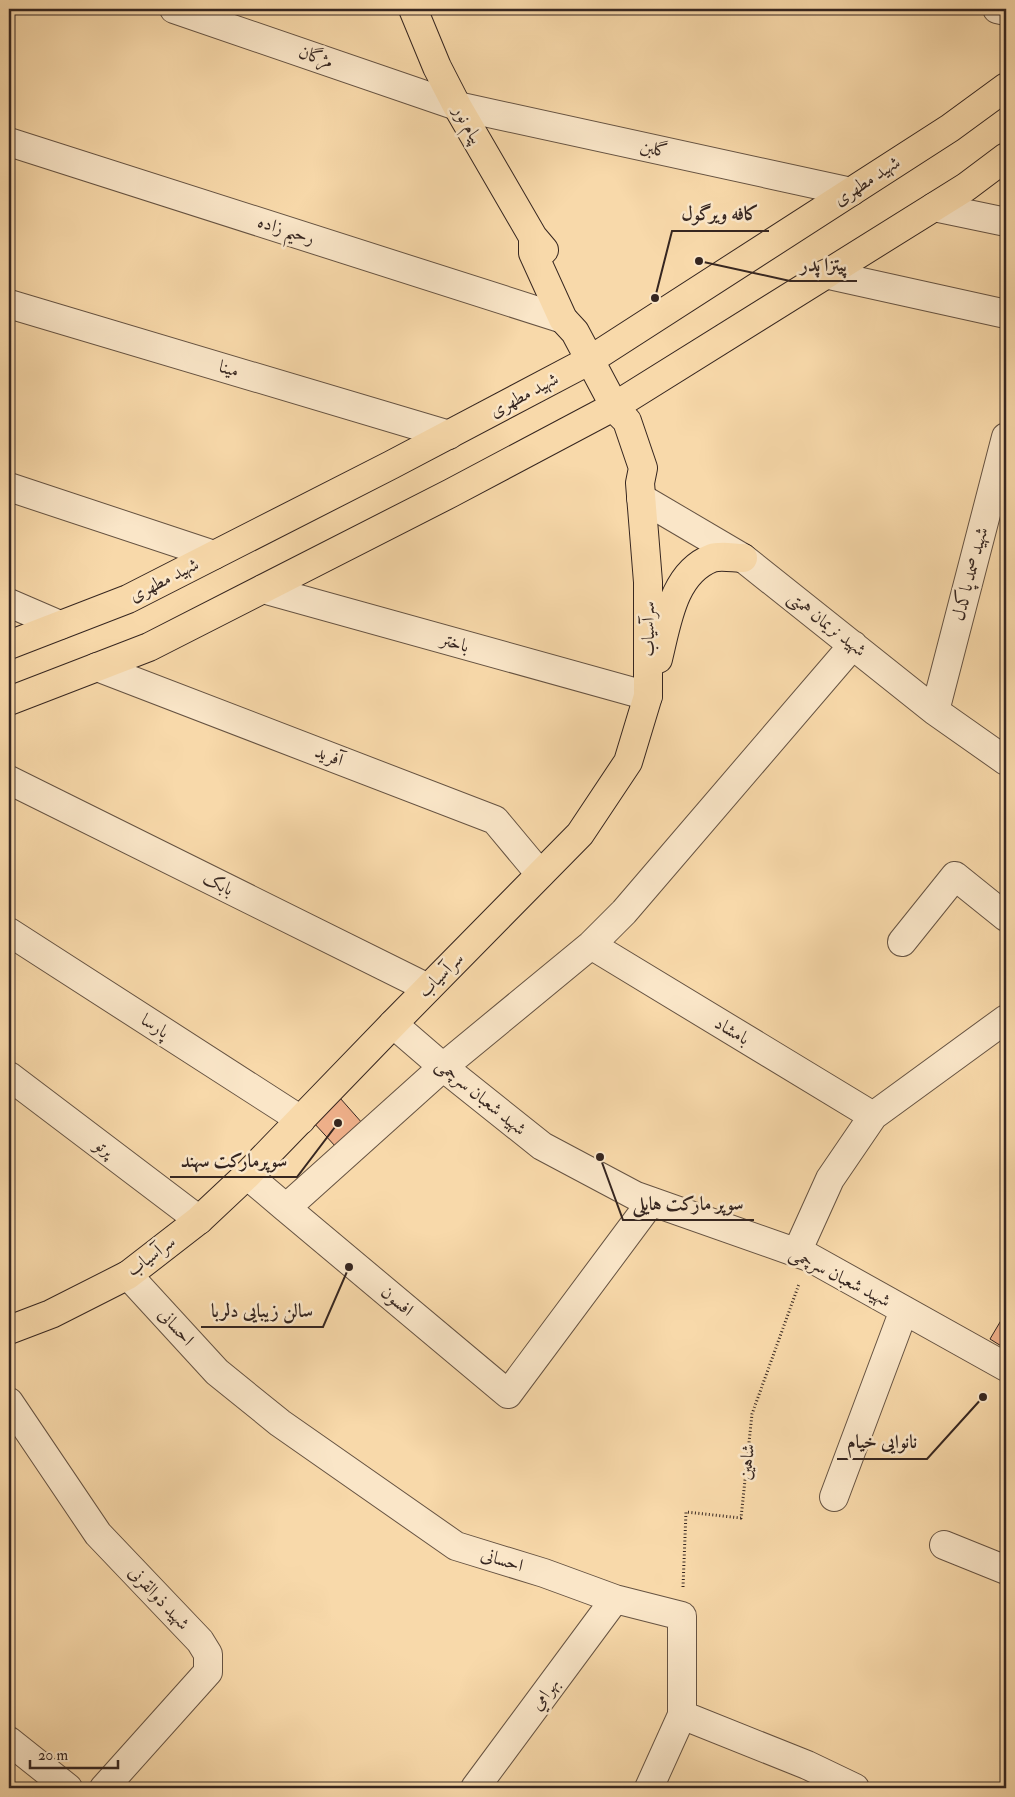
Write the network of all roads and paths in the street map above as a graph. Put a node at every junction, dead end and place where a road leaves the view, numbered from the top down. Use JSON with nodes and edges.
{"nodes":[{"id":1,"x":174,"y":9,"type":"edge"},
{"id":2,"x":413,"y":9,"type":"edge"},
{"id":3,"x":997,"y":9,"type":"edge"},
{"id":4,"x":1006,"y":11,"type":"edge"},
{"id":5,"x":1006,"y":87,"type":"edge"},
{"id":6,"x":457,"y":106,"type":"junction"},
{"id":7,"x":9,"y":142,"type":"edge"},
{"id":8,"x":1006,"y":157,"type":"edge"},
{"id":9,"x":851,"y":192,"type":"junction"},
{"id":10,"x":934,"y":206,"type":"junction"},
{"id":11,"x":1006,"y":222,"type":"edge"},
{"id":12,"x":825,"y":274,"type":"junction"},
{"id":13,"x":9,"y":304,"type":"edge"},
{"id":14,"x":1006,"y":314,"type":"edge"},
{"id":15,"x":569,"y":325,"type":"junction"},
{"id":16,"x":590,"y":360,"type":"junction"},
{"id":17,"x":616,"y":409,"type":"junction"},
{"id":18,"x":449,"y":435,"type":"junction"},
{"id":19,"x":1006,"y":437,"type":"edge"},
{"id":20,"x":9,"y":487,"type":"edge"},
{"id":21,"x":640,"y":491,"type":"junction"},
{"id":22,"x":214,"y":555,"type":"junction"},
{"id":23,"x":743,"y":558,"type":"junction"},
{"id":24,"x":262,"y":589,"type":"junction"},
{"id":25,"x":9,"y":603,"type":"edge"},
{"id":26,"x":60,"y":625,"type":"junction"},
{"id":27,"x":853,"y":644,"type":"junction"},
{"id":28,"x":9,"y":645,"type":"edge"},
{"id":29,"x":97,"y":667,"type":"junction"},
{"id":30,"x":648,"y":696,"type":"junction"},
{"id":31,"x":9,"y":701,"type":"edge"},
{"id":32,"x":935,"y":711,"type":"junction"},
{"id":33,"x":1006,"y":761,"type":"edge"},
{"id":34,"x":9,"y":780,"type":"edge"},
{"id":35,"x":540,"y":874,"type":"junction"},
{"id":36,"x":1006,"y":916,"type":"edge"},
{"id":37,"x":9,"y":932,"type":"edge"},
{"id":38,"x":902,"y":942,"type":"dead end"},
{"id":39,"x":591,"y":945,"type":"junction"},
{"id":40,"x":428,"y":988,"type":"junction"},
{"id":41,"x":1006,"y":1019,"type":"edge"},
{"id":42,"x":393,"y":1024,"type":"junction"},
{"id":43,"x":443,"y":1067,"type":"junction"},
{"id":44,"x":9,"y":1076,"type":"edge"},
{"id":45,"x":872,"y":1116,"type":"junction"},
{"id":46,"x":301,"y":1120,"type":"junction"},
{"id":47,"x":247,"y":1176,"type":"junction"},
{"id":48,"x":652,"y":1202,"type":"junction"},
{"id":49,"x":286,"y":1208,"type":"junction"},
{"id":50,"x":199,"y":1220,"type":"junction"},
{"id":51,"x":803,"y":1254,"type":"junction"},
{"id":52,"x":128,"y":1275,"type":"junction"},
{"id":53,"x":904,"y":1310,"type":"junction"},
{"id":54,"x":9,"y":1330,"type":"edge"},
{"id":55,"x":1006,"y":1367,"type":"edge"},
{"id":56,"x":9,"y":1402,"type":"edge"},
{"id":57,"x":834,"y":1497,"type":"dead end"},
{"id":58,"x":944,"y":1545,"type":"dead end"},
{"id":59,"x":1006,"y":1570,"type":"edge"},
{"id":60,"x":615,"y":1599,"type":"junction"},
{"id":61,"x":682,"y":1616,"type":"junction"},
{"id":62,"x":682,"y":1715,"type":"junction"},
{"id":63,"x":9,"y":1741,"type":"edge"},
{"id":64,"x":68,"y":1788,"type":"edge"},
{"id":65,"x":104,"y":1788,"type":"edge"},
{"id":66,"x":475,"y":1788,"type":"edge"},
{"id":67,"x":648,"y":1788,"type":"edge"},
{"id":68,"x":854,"y":1788,"type":"edge"}],
"edges":[{"from":1,"to":6,"type":"street","name":"مژگان"},
{"from":2,"to":6,"type":"main road","name":"پیام نور"},
{"from":3,"to":4,"type":"street"},
{"from":5,"to":9,"type":"main road","name":"شهید مطهری"},
{"from":6,"to":9,"type":"street","name":"گلبن"},
{"from":6,"to":15,"type":"main road","name":"پیام نور"},
{"from":7,"to":15,"type":"street","name":"رحیم زاده"},
{"from":8,"to":10,"type":"main road"},
{"from":9,"to":16,"type":"main road","name":"شهید مطهری"},
{"from":10,"to":11,"type":"street"},
{"from":10,"to":12,"type":"main road"},
{"from":12,"to":14,"type":"street"},
{"from":12,"to":17,"type":"main road"},
{"from":13,"to":18,"type":"street","name":"مینا"},
{"from":15,"to":16,"type":"main road","name":"پیام نور"},
{"from":16,"to":17,"type":"main road","name":"سرآسیاب"},
{"from":16,"to":18,"type":"main road","name":"شهید مطهری"},
{"from":17,"to":21,"type":"main road","name":"سرآسیاب"},
{"from":17,"to":24,"type":"main road"},
{"from":18,"to":22,"type":"main road","name":"شهید مطهری"},
{"from":19,"to":32,"type":"street","name":"شهید صمد پاکدل"},
{"from":20,"to":22,"type":"street"},
{"from":21,"to":23,"type":"street","name":"شهید نریمان همتی"},
{"from":21,"to":30,"type":"main road","name":"سرآسیاب"},
{"from":22,"to":26,"type":"main road","name":"شهید مطهری"},
{"from":23,"to":27,"type":"street","name":"شهید نریمان همتی"},
{"from":23,"to":30,"type":"main road"},
{"from":24,"to":29,"type":"main road"},
{"from":24,"to":30,"type":"street","name":"باختر"},
{"from":25,"to":26,"type":"street"},
{"from":26,"to":28,"type":"main road","name":"شهید مطهری"},
{"from":27,"to":32,"type":"street","name":"شهید نریمان همتی"},
{"from":27,"to":39,"type":"street"},
{"from":29,"to":31,"type":"main road"},
{"from":29,"to":35,"type":"street","name":"آفرید"},
{"from":30,"to":35,"type":"main road","name":"سرآسیاب"},
{"from":32,"to":33,"type":"street","name":"شهید نریمان همتی"},
{"from":34,"to":40,"type":"street","name":"بابک"},
{"from":35,"to":40,"type":"main road","name":"سرآسیاب"},
{"from":36,"to":38,"type":"street"},
{"from":37,"to":46,"type":"street","name":"پارسا"},
{"from":39,"to":43,"type":"street"},
{"from":39,"to":45,"type":"street","name":"بامشاد"},
{"from":40,"to":42,"type":"main road","name":"سرآسیاب"},
{"from":41,"to":45,"type":"street"},
{"from":42,"to":43,"type":"street","name":"شهید شعبان سرچمی"},
{"from":42,"to":46,"type":"main road","name":"سرآسیاب"},
{"from":43,"to":48,"type":"street","name":"شهید شعبان سرچمی"},
{"from":43,"to":49,"type":"street"},
{"from":44,"to":50,"type":"street","name":"پرتو"},
{"from":45,"to":51,"type":"street"},
{"from":46,"to":47,"type":"main road","name":"سرآسیاب"},
{"from":47,"to":49,"type":"street","name":"افسون"},
{"from":47,"to":50,"type":"main road","name":"سرآسیاب"},
{"from":48,"to":49,"type":"street","name":"افسون"},
{"from":48,"to":51,"type":"street","name":"شهید شعبان سرچمی"},
{"from":50,"to":52,"type":"main road","name":"سرآسیاب"},
{"from":51,"to":53,"type":"street","name":"شهید شعبان سرچمی"},
{"from":51,"to":61,"type":"path","name":"شاهین"},
{"from":52,"to":54,"type":"main road","name":"سرآسیاب"},
{"from":52,"to":60,"type":"street","name":"احسانی"},
{"from":53,"to":55,"type":"street","name":"شهید شعبان سرچمی"},
{"from":53,"to":57,"type":"street"},
{"from":56,"to":65,"type":"street","name":"شهید ذوالقرنی"},
{"from":58,"to":59,"type":"street"},
{"from":60,"to":61,"type":"street","name":"احسانی"},
{"from":60,"to":66,"type":"street","name":"بهرامي"},
{"from":61,"to":62,"type":"street"},
{"from":62,"to":67,"type":"street"},
{"from":62,"to":68,"type":"street"},
{"from":63,"to":64,"type":"street"}]}
